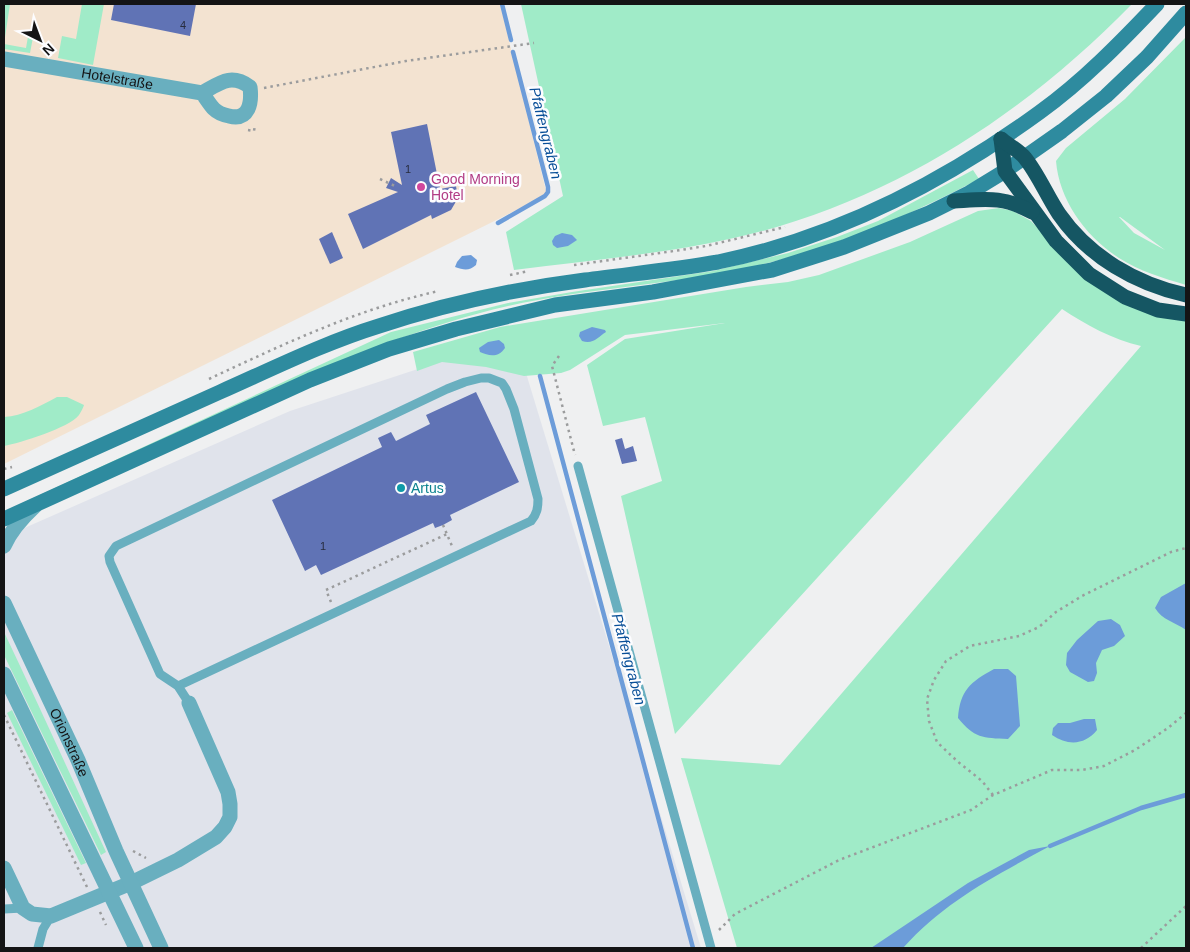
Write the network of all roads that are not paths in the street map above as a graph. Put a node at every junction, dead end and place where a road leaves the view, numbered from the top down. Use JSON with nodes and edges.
{"nodes":[{"id":1,"x":1157,"y":4,"type":"edge"},
{"id":2,"x":1186,"y":13,"type":"edge"},
{"id":3,"x":4,"y":59,"type":"edge"},
{"id":4,"x":202,"y":93,"type":"junction"},
{"id":5,"x":1000,"y":139,"type":"junction"},
{"id":6,"x":1024,"y":157,"type":"junction"},
{"id":7,"x":1005,"y":171,"type":"junction"},
{"id":8,"x":954,"y":201,"type":"junction"},
{"id":9,"x":1035,"y":214,"type":"junction"},
{"id":10,"x":1186,"y":295,"type":"edge"},
{"id":11,"x":1186,"y":314,"type":"edge"},
{"id":12,"x":578,"y":466,"type":"road end"},
{"id":13,"x":4,"y":489,"type":"edge"},
{"id":14,"x":38,"y":503,"type":"junction"},
{"id":15,"x":4,"y":519,"type":"edge"},
{"id":16,"x":4,"y":546,"type":"edge"},
{"id":17,"x":4,"y":603,"type":"edge"},
{"id":18,"x":4,"y":674,"type":"edge"},
{"id":19,"x":178,"y":686,"type":"junction"},
{"id":20,"x":189,"y":703,"type":"joint"},
{"id":21,"x":4,"y":868,"type":"edge"},
{"id":22,"x":131,"y":883,"type":"junction"},
{"id":23,"x":110,"y":892,"type":"junction"},
{"id":24,"x":23,"y":908,"type":"junction"},
{"id":25,"x":4,"y":909,"type":"edge"},
{"id":26,"x":51,"y":916,"type":"junction"},
{"id":27,"x":710,"y":944,"type":"edge"},
{"id":28,"x":37,"y":948,"type":"edge"},
{"id":29,"x":136,"y":948,"type":"edge"},
{"id":30,"x":161,"y":948,"type":"edge"}],
"edges":[{"from":1,"to":5,"type":"main road"},
{"from":2,"to":6,"type":"main road"},
{"from":3,"to":4,"type":"street","name":"Hotelstraße"},
{"from":4,"to":4,"type":"street"},
{"from":5,"to":6,"type":"highway"},
{"from":5,"to":7,"type":"highway"},
{"from":5,"to":13,"type":"main road"},
{"from":6,"to":7,"type":"main road"},
{"from":6,"to":10,"type":"highway"},
{"from":7,"to":8,"type":"main road"},
{"from":7,"to":9,"type":"highway"},
{"from":8,"to":9,"type":"highway"},
{"from":8,"to":14,"type":"main road"},
{"from":9,"to":11,"type":"highway"},
{"from":12,"to":27,"type":"lane"},
{"from":14,"to":15,"type":"main road"},
{"from":14,"to":16,"type":"street"},
{"from":17,"to":22,"type":"street","name":"Orionstraße"},
{"from":18,"to":23,"type":"street","name":"Orionstraße"},
{"from":19,"to":19,"type":"lane"},
{"from":19,"to":20,"type":"lane"},
{"from":20,"to":22,"type":"street"},
{"from":21,"to":24,"type":"street"},
{"from":22,"to":23,"type":"street"},
{"from":22,"to":30,"type":"street","name":"Orionstraße"},
{"from":23,"to":26,"type":"street"},
{"from":23,"to":29,"type":"street","name":"Orionstraße"},
{"from":24,"to":25,"type":"lane"},
{"from":24,"to":26,"type":"street"},
{"from":26,"to":28,"type":"lane"}]}
